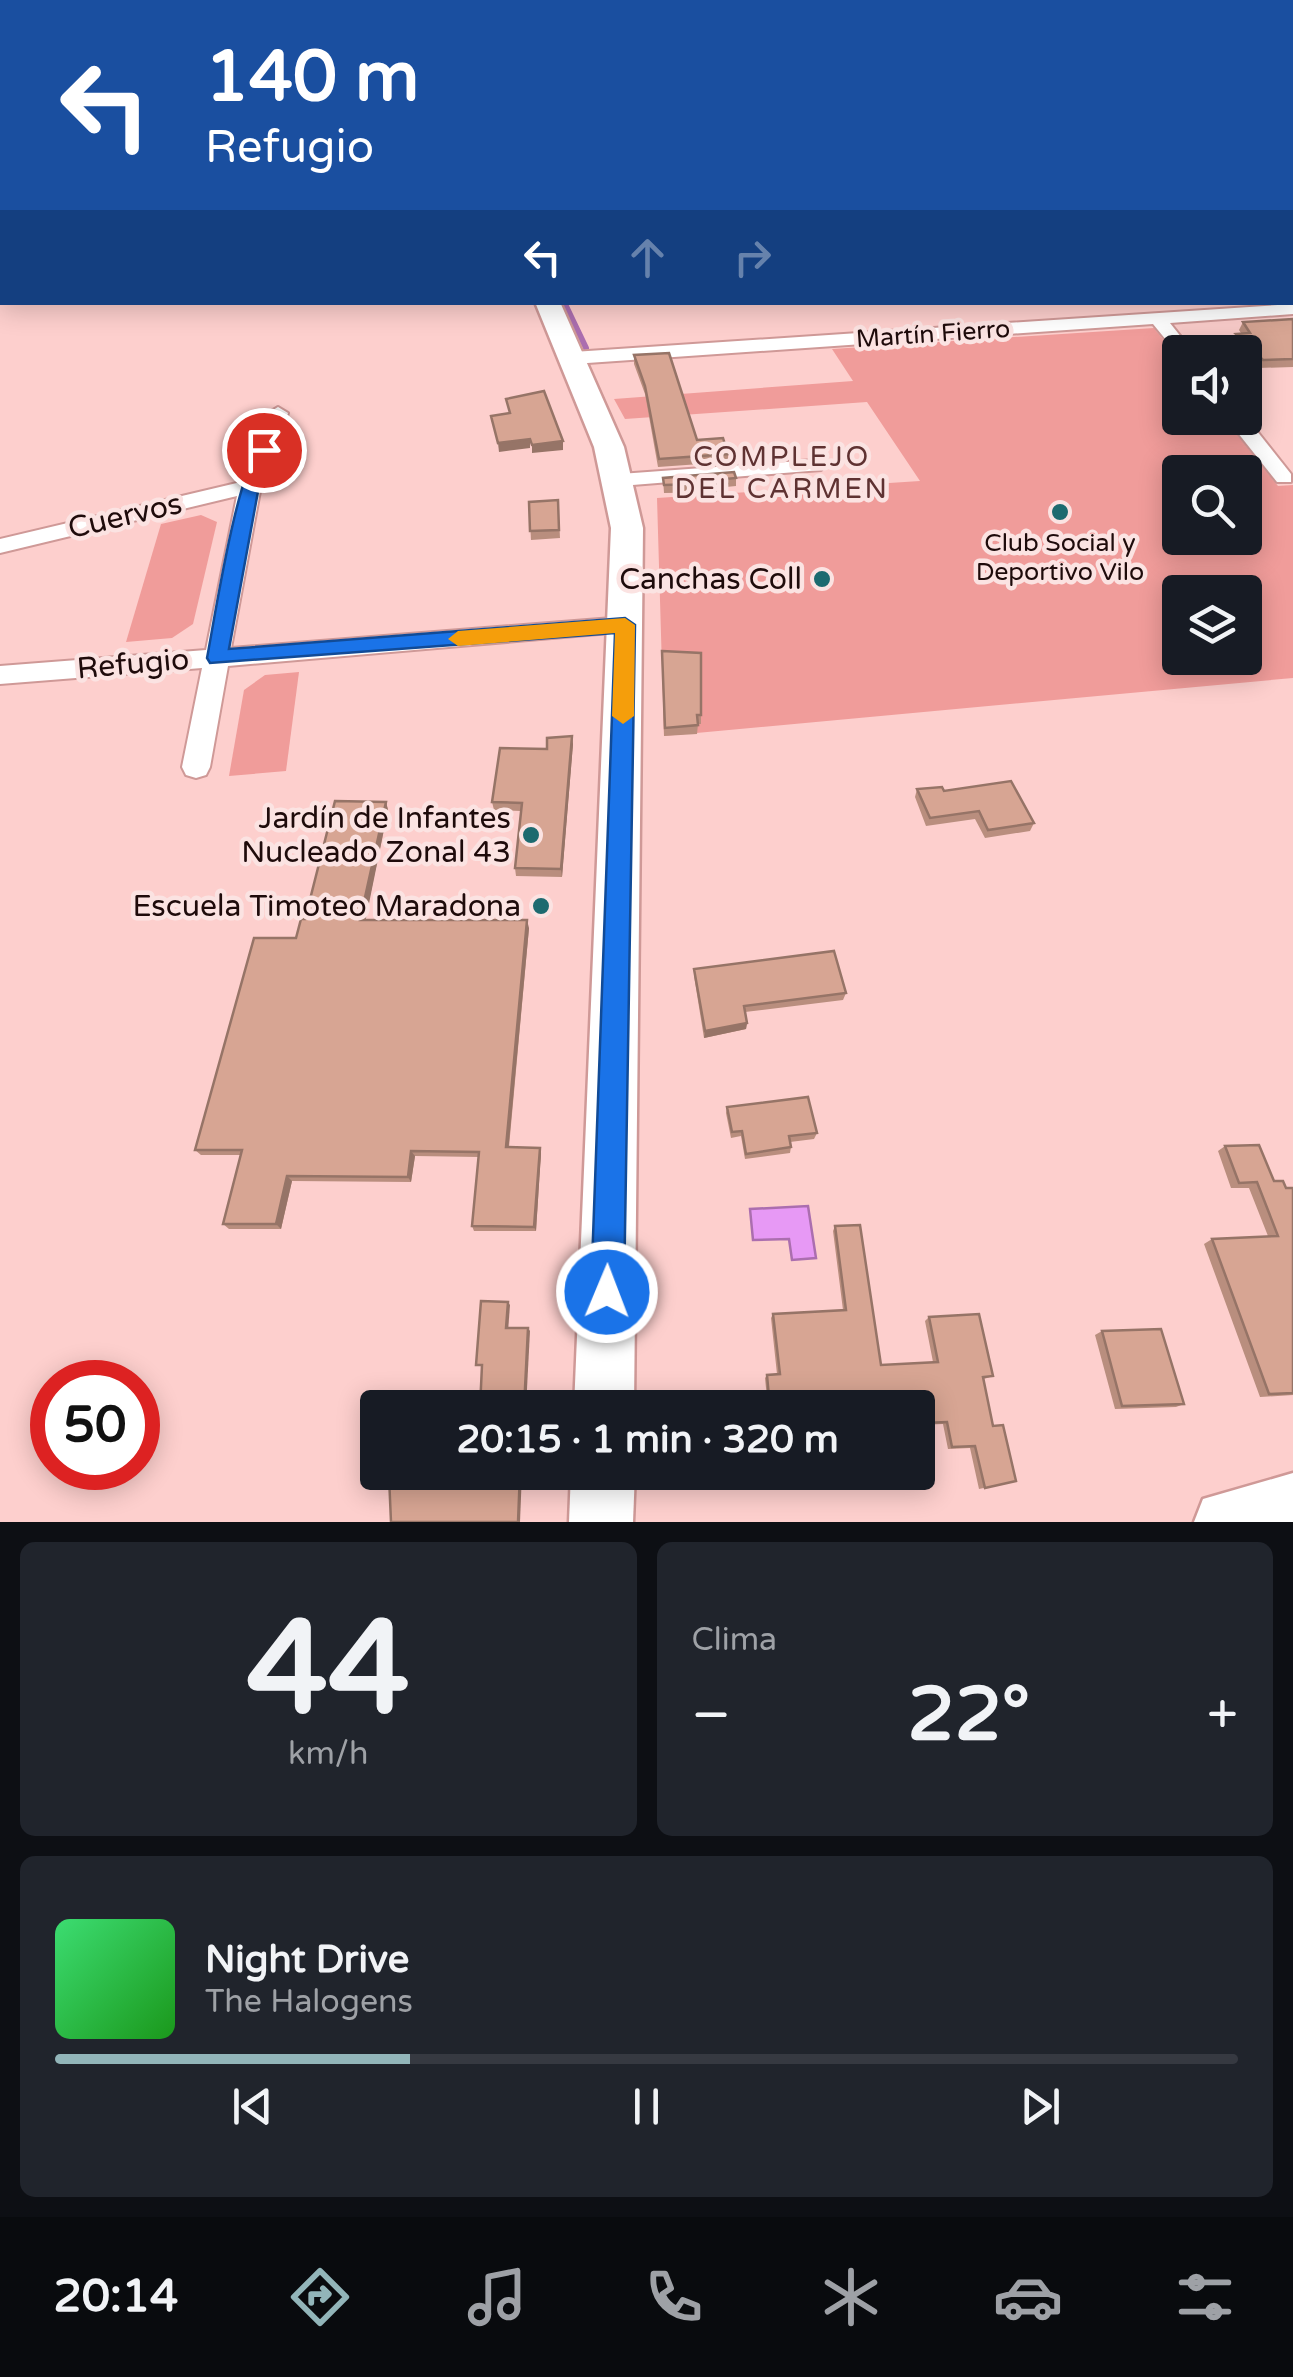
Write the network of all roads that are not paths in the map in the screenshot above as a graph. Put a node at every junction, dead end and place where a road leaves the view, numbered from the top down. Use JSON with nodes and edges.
{"nodes":[{"id":1,"x":548,"y":305,"type":"edge"},
{"id":2,"x":1293,"y":309,"type":"edge"},
{"id":3,"x":1158,"y":318,"type":"junction"},
{"id":4,"x":1171,"y":335,"type":"edge"},
{"id":5,"x":574,"y":358,"type":"junction"},
{"id":6,"x":278,"y":413,"type":"dead end"},
{"id":7,"x":1250,"y":435,"type":"edge"},
{"id":8,"x":814,"y":466,"type":"dead end"},
{"id":9,"x":1284,"y":478,"type":"dead end"},
{"id":10,"x":620,"y":480,"type":"junction"},
{"id":11,"x":250,"y":486,"type":"junction"},
{"id":12,"x":0,"y":546,"type":"edge"},
{"id":13,"x":625,"y":625,"type":"junction"},
{"id":14,"x":217,"y":658,"type":"junction"},
{"id":15,"x":0,"y":675,"type":"edge"},
{"id":16,"x":196,"y":768,"type":"dead end"},
{"id":17,"x":604,"y":1390,"type":"edge"},
{"id":18,"x":602,"y":1490,"type":"edge"},
{"id":19,"x":1293,"y":1505,"type":"edge"},
{"id":20,"x":601,"y":1522,"type":"edge"},
{"id":21,"x":1226,"y":1522,"type":"edge"}],
"edges":[{"from":1,"to":5,"type":"main road"},
{"from":2,"to":3,"type":"street","name":"Martín Fierro"},
{"from":3,"to":4,"type":"street"},
{"from":3,"to":5,"type":"street","name":"Martín Fierro"},
{"from":5,"to":10,"type":"main road"},
{"from":6,"to":11,"type":"street"},
{"from":7,"to":9,"type":"street"},
{"from":8,"to":10,"type":"street"},
{"from":10,"to":13,"type":"main road"},
{"from":11,"to":12,"type":"street","name":"Cuervos"},
{"from":11,"to":14,"type":"street"},
{"from":13,"to":14,"type":"street","name":"Refugio"},
{"from":13,"to":17,"type":"main road"},
{"from":14,"to":15,"type":"street","name":"Refugio"},
{"from":14,"to":16,"type":"street"},
{"from":18,"to":20,"type":"main road"},
{"from":19,"to":21,"type":"main road"}]}
